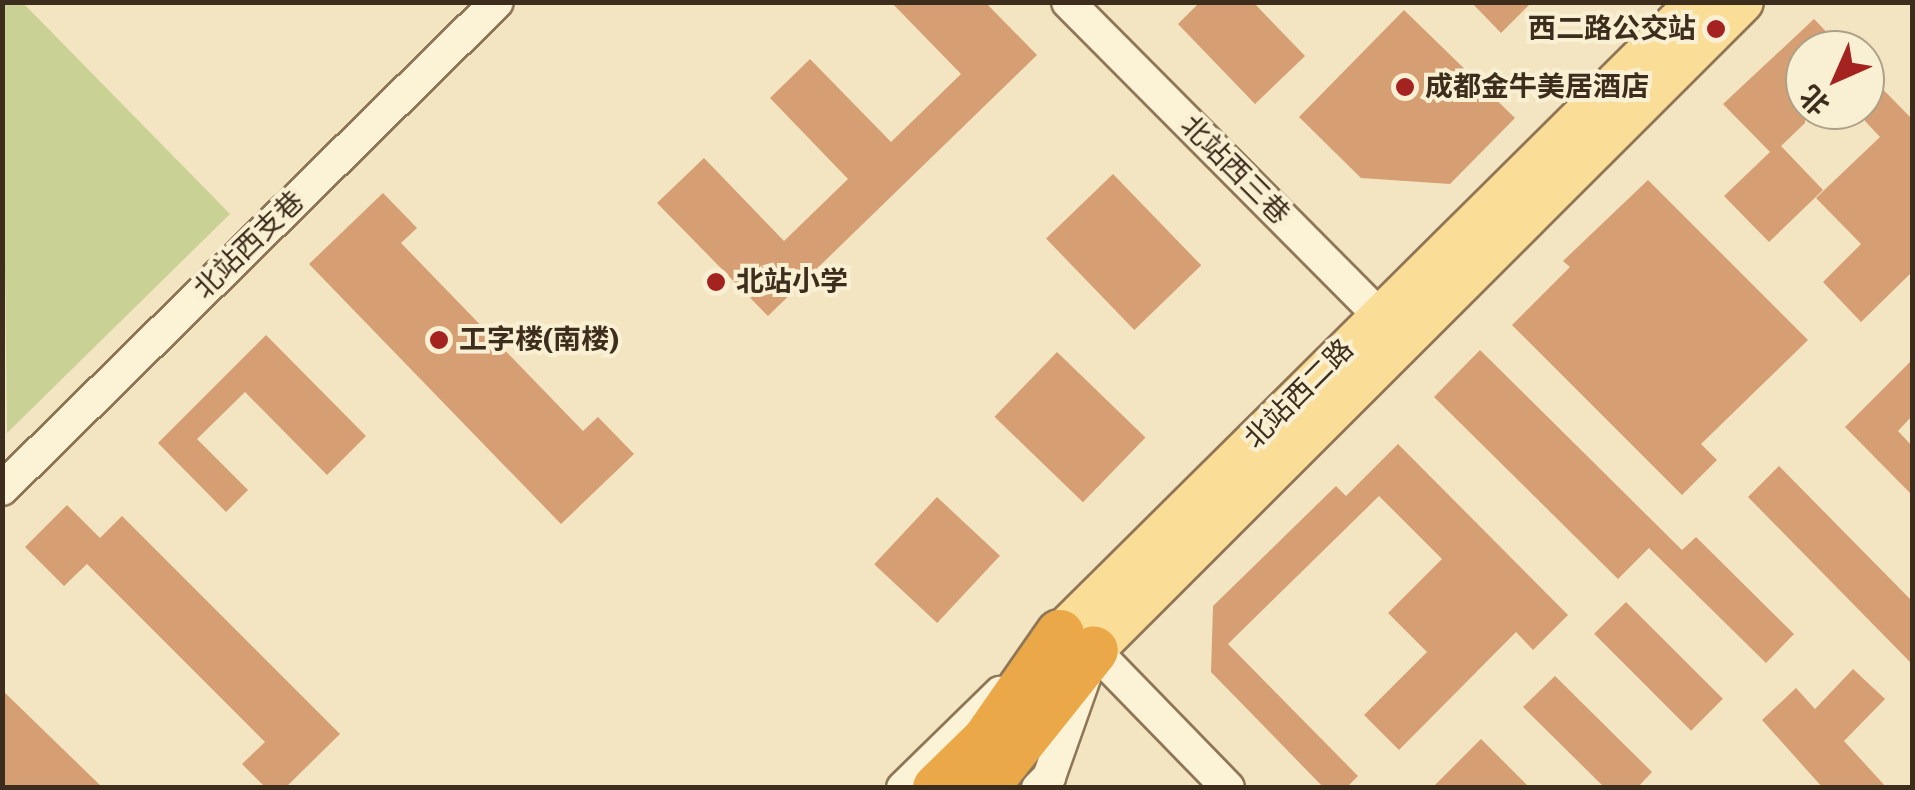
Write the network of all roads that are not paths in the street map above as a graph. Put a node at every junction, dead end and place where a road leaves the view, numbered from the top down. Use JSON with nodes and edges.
{"nodes":[{"id":1,"x":497,"y":2,"type":"edge"},
{"id":2,"x":1068,"y":2,"type":"edge"},
{"id":3,"x":1697,"y":2,"type":"edge"},
{"id":4,"x":1743,"y":2,"type":"edge"},
{"id":5,"x":1390,"y":326,"type":"junction"},
{"id":6,"x":2,"y":489,"type":"edge"},
{"id":7,"x":1077,"y":642,"type":"junction"},
{"id":8,"x":903,"y":788,"type":"edge"},
{"id":9,"x":937,"y":788,"type":"edge"},
{"id":10,"x":984,"y":788,"type":"edge"},
{"id":11,"x":1038,"y":788,"type":"edge"},
{"id":12,"x":1228,"y":788,"type":"edge"}],
"edges":[{"from":1,"to":6,"type":"street","name":"北站西支巷"},
{"from":2,"to":5,"type":"street","name":"北站西三巷"},
{"from":3,"to":5,"type":"main road","name":"北站西二路"},
{"from":4,"to":5,"type":"main road","name":"北站西二路"},
{"from":5,"to":7,"type":"main road","name":"北站西二路"},
{"from":7,"to":8,"type":"street","name":"北站西二路"},
{"from":7,"to":9,"type":"highway"},
{"from":7,"to":10,"type":"highway"},
{"from":7,"to":11,"type":"street","name":"北站西二路"},
{"from":7,"to":12,"type":"street"}]}
